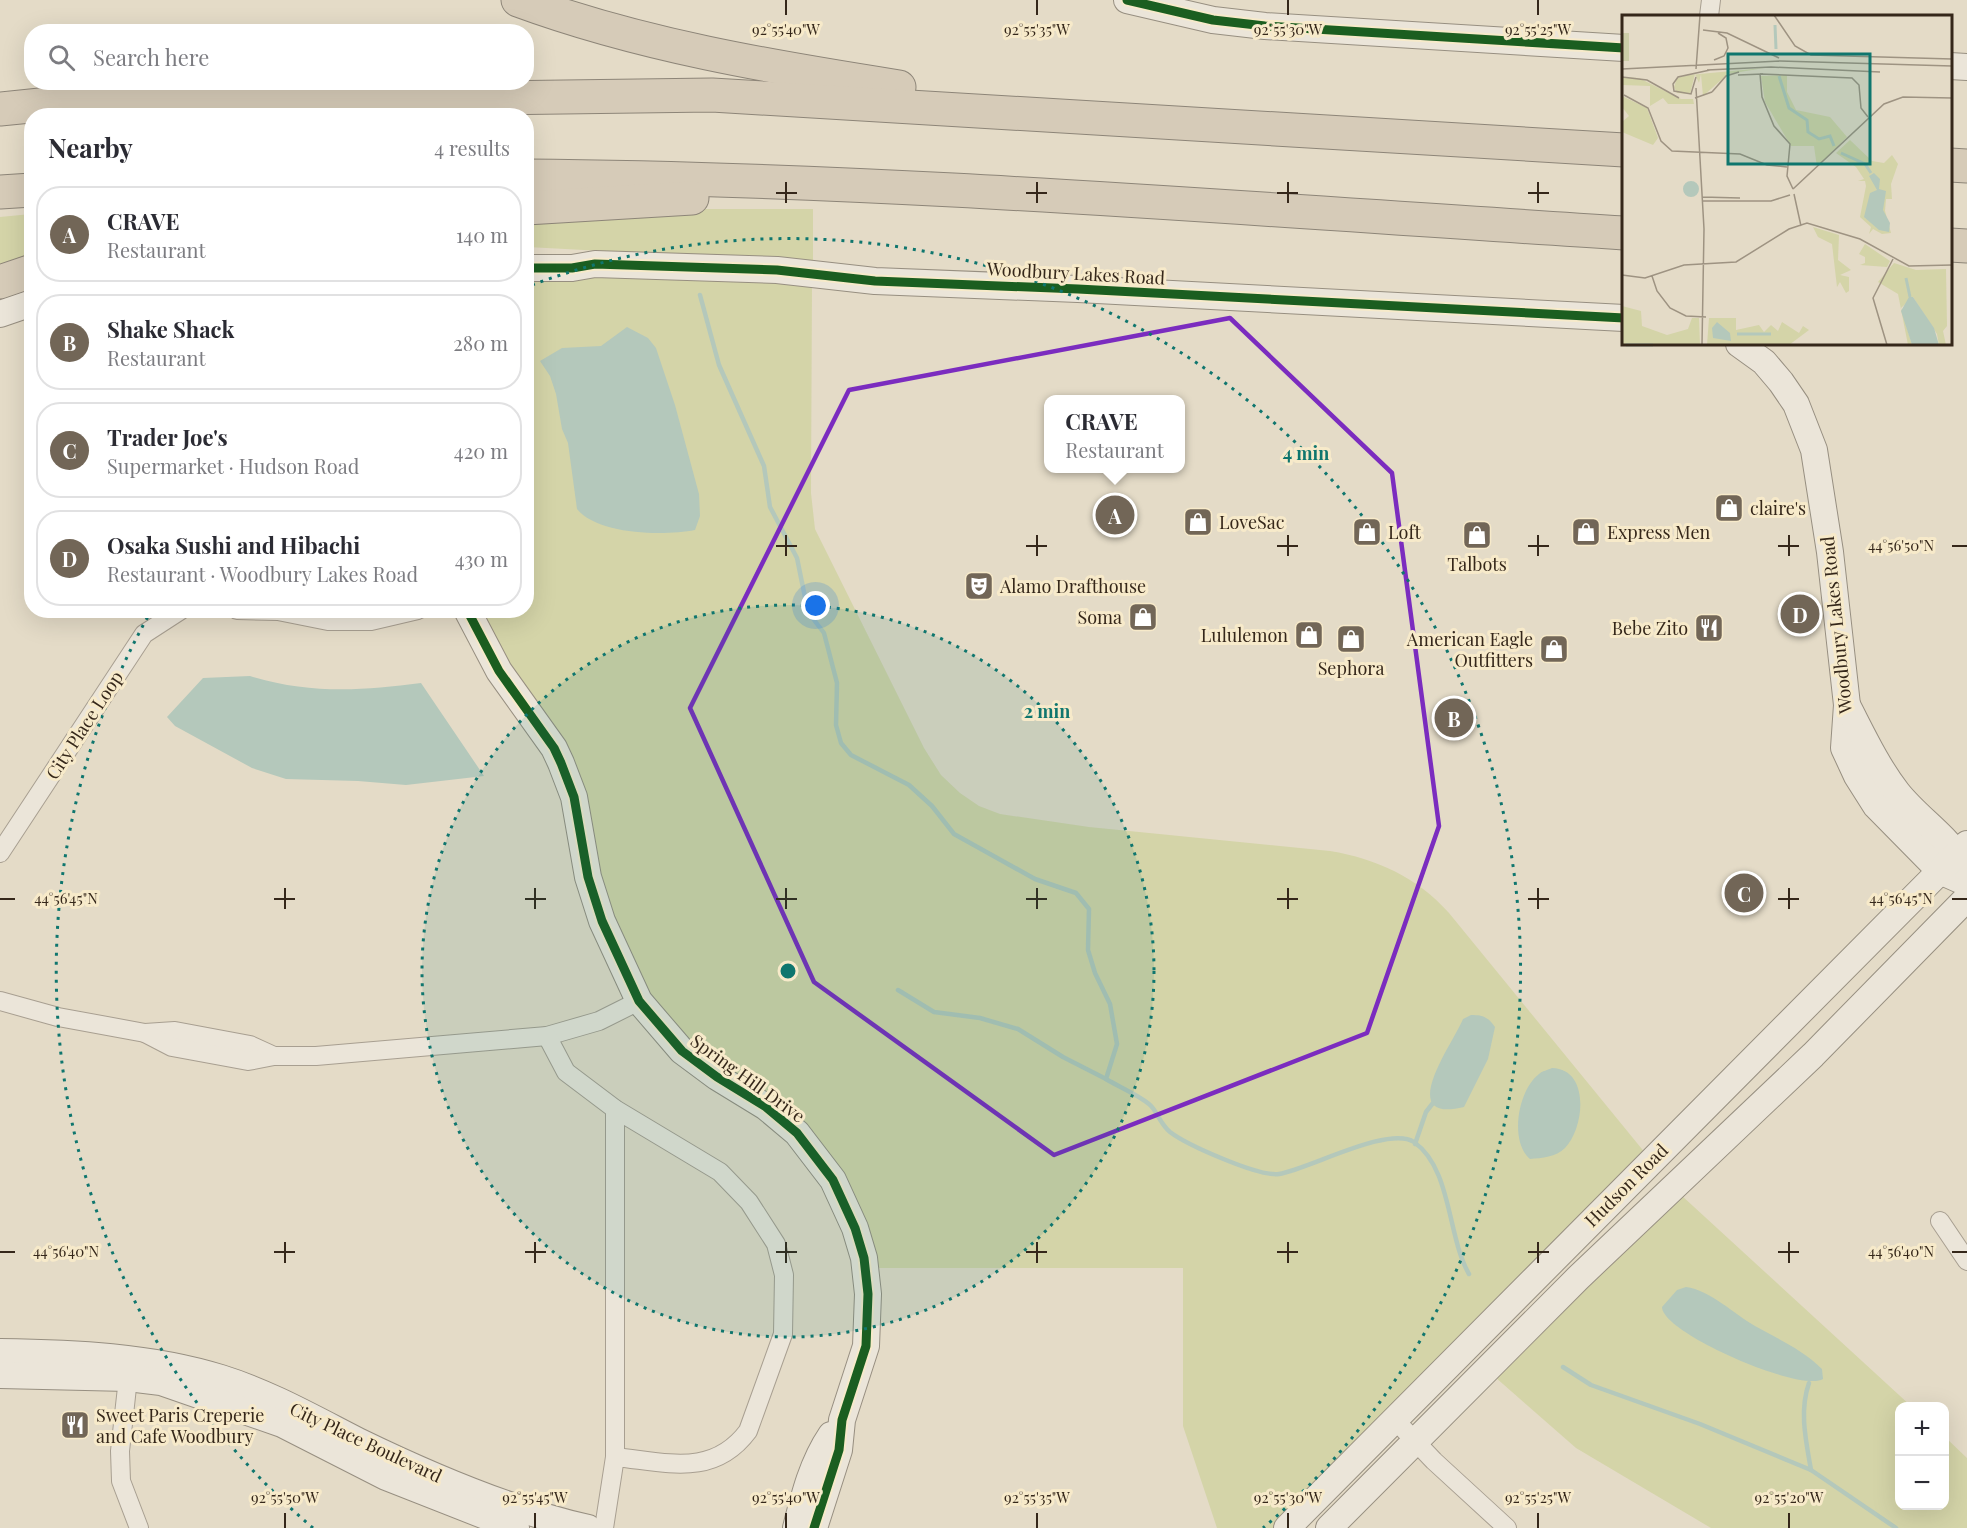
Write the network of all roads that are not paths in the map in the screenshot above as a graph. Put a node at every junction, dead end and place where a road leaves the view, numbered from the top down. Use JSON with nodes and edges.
{"nodes":[{"id":1,"x":518,"y":0,"type":"edge"},
{"id":2,"x":1127,"y":0,"type":"edge"},
{"id":3,"x":1711,"y":0,"type":"edge"},
{"id":4,"x":1709,"y":15,"type":"edge"},
{"id":5,"x":1622,"y":48,"type":"edge"},
{"id":6,"x":1952,"y":66,"type":"edge"},
{"id":7,"x":1967,"y":67,"type":"edge"},
{"id":8,"x":0,"y":109,"type":"edge"},
{"id":9,"x":1082,"y":116,"type":"junction"},
{"id":10,"x":1622,"y":150,"type":"edge"},
{"id":11,"x":1952,"y":165,"type":"edge"},
{"id":12,"x":1967,"y":166,"type":"edge"},
{"id":13,"x":534,"y":176,"type":"edge"},
{"id":14,"x":902,"y":186,"type":"junction"},
{"id":15,"x":24,"y":190,"type":"edge"},
{"id":16,"x":0,"y":192,"type":"edge"},
{"id":17,"x":534,"y":208,"type":"edge"},
{"id":18,"x":1622,"y":233,"type":"edge"},
{"id":19,"x":534,"y":254,"type":"edge"},
{"id":20,"x":596,"y":264,"type":"junction"},
{"id":21,"x":534,"y":268,"type":"edge"},
{"id":22,"x":24,"y":274,"type":"edge"},
{"id":23,"x":0,"y":282,"type":"edge"},
{"id":24,"x":24,"y":306,"type":"edge"},
{"id":25,"x":0,"y":314,"type":"edge"},
{"id":26,"x":1622,"y":318,"type":"edge"},
{"id":27,"x":1740,"y":345,"type":"edge"},
{"id":28,"x":169,"y":618,"type":"edge"},
{"id":29,"x":313,"y":618,"type":"edge"},
{"id":30,"x":383,"y":618,"type":"edge"},
{"id":31,"x":471,"y":618,"type":"edge"},
{"id":32,"x":0,"y":853,"type":"edge"},
{"id":33,"x":1958,"y":859,"type":"edge"},
{"id":34,"x":1967,"y":884,"type":"edge"},
{"id":35,"x":1967,"y":898,"type":"edge"},
{"id":36,"x":0,"y":1001,"type":"edge"},
{"id":37,"x":639,"y":1001,"type":"junction"},
{"id":38,"x":547,"y":1036,"type":"junction"},
{"id":39,"x":615,"y":1109,"type":"junction"},
{"id":40,"x":1940,"y":1221,"type":"dead end"},
{"id":41,"x":1967,"y":1261,"type":"edge"},
{"id":42,"x":0,"y":1352,"type":"edge"},
{"id":43,"x":129,"y":1368,"type":"junction"},
{"id":44,"x":0,"y":1376,"type":"edge"},
{"id":45,"x":842,"y":1420,"type":"junction"},
{"id":46,"x":1395,"y":1420,"type":"junction"},
{"id":47,"x":1415,"y":1441,"type":"junction"},
{"id":48,"x":615,"y":1456,"type":"junction"},
{"id":49,"x":139,"y":1528,"type":"edge"},
{"id":50,"x":516,"y":1528,"type":"edge"},
{"id":51,"x":588,"y":1528,"type":"edge"},
{"id":52,"x":604,"y":1528,"type":"edge"},
{"id":53,"x":796,"y":1528,"type":"edge"},
{"id":54,"x":814,"y":1528,"type":"edge"},
{"id":55,"x":1287,"y":1528,"type":"edge"},
{"id":56,"x":1329,"y":1528,"type":"edge"},
{"id":57,"x":1507,"y":1528,"type":"edge"}],
"edges":[{"from":1,"to":9,"type":"highway"},
{"from":2,"to":5,"type":"street"},
{"from":3,"to":4,"type":"street"},
{"from":6,"to":7,"type":"street"},
{"from":8,"to":9,"type":"highway"},
{"from":9,"to":10,"type":"highway"},
{"from":11,"to":12,"type":"highway"},
{"from":13,"to":14,"type":"highway"},
{"from":14,"to":17,"type":"highway"},
{"from":14,"to":18,"type":"highway"},
{"from":15,"to":16,"type":"highway"},
{"from":19,"to":20,"type":"street","name":"Woodbury Lakes Road"},
{"from":20,"to":21,"type":"street","name":"Woodbury Lakes Road"},
{"from":20,"to":26,"type":"street","name":"Woodbury Lakes Road"},
{"from":22,"to":23,"type":"highway"},
{"from":24,"to":25,"type":"street"},
{"from":27,"to":33,"type":"street","name":"Woodbury Lakes Road"},
{"from":28,"to":32,"type":"street","name":"City Place Loop"},
{"from":29,"to":30,"type":"street"},
{"from":31,"to":37,"type":"street","name":"Spring Hill Drive"},
{"from":33,"to":34,"type":"street"},
{"from":33,"to":46,"type":"street","name":"Hudson Road"},
{"from":35,"to":47,"type":"street","name":"Hudson Road"},
{"from":36,"to":38,"type":"street"},
{"from":37,"to":38,"type":"street"},
{"from":37,"to":45,"type":"street","name":"Spring Hill Drive"},
{"from":38,"to":39,"type":"street"},
{"from":39,"to":48,"type":"street"},
{"from":39,"to":48,"type":"street"},
{"from":40,"to":41,"type":"street"},
{"from":42,"to":43,"type":"street","name":"City Place Boulevard"},
{"from":43,"to":44,"type":"street","name":"City Place Boulevard"},
{"from":43,"to":49,"type":"street"},
{"from":43,"to":50,"type":"street","name":"City Place Boulevard"},
{"from":43,"to":51,"type":"street","name":"City Place Boulevard"},
{"from":45,"to":53,"type":"street","name":"Spring Hill Drive"},
{"from":45,"to":54,"type":"street","name":"Spring Hill Drive"},
{"from":46,"to":47,"type":"street"},
{"from":46,"to":55,"type":"street","name":"Hudson Road"},
{"from":47,"to":56,"type":"street","name":"Hudson Road"},
{"from":47,"to":57,"type":"street"},
{"from":48,"to":52,"type":"street"}]}
